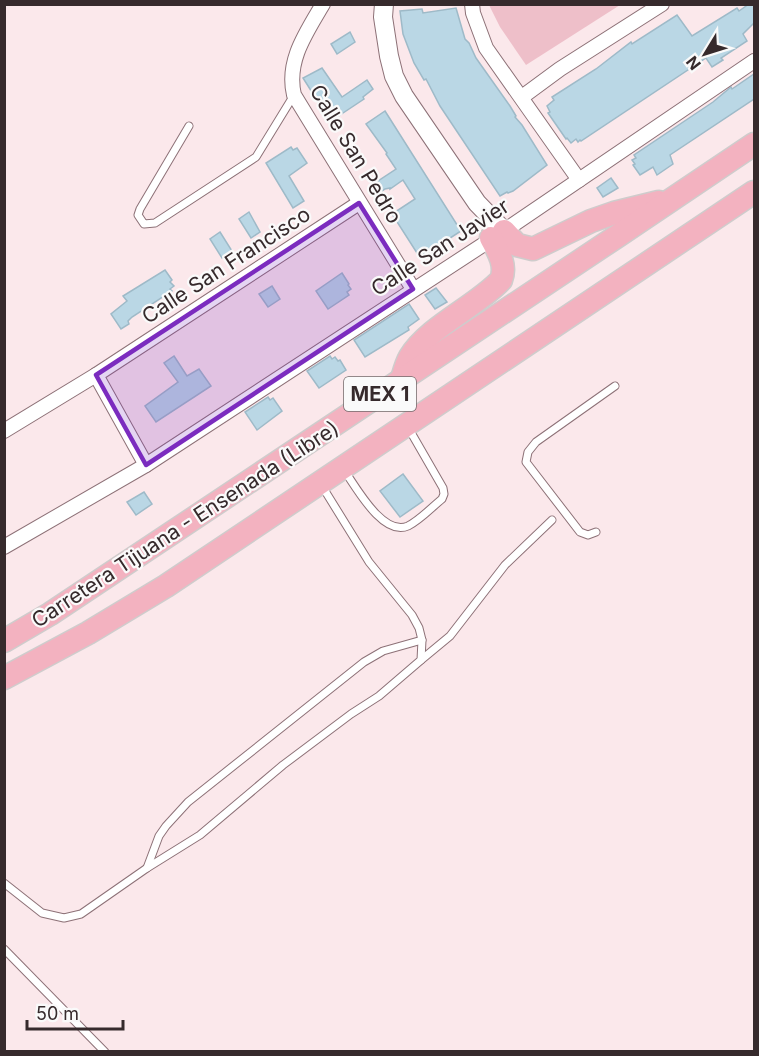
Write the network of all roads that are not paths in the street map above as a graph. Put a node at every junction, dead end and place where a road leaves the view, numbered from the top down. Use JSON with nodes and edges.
{"nodes":[{"id":1,"x":323,"y":4,"type":"edge"},
{"id":2,"x":384,"y":4,"type":"edge"},
{"id":3,"x":472,"y":4,"type":"edge"},
{"id":4,"x":662,"y":4,"type":"edge"},
{"id":5,"x":754,"y":61,"type":"edge"},
{"id":6,"x":294,"y":95,"type":"junction"},
{"id":7,"x":522,"y":97,"type":"junction"},
{"id":8,"x":189,"y":126,"type":"dead end"},
{"id":9,"x":754,"y":144,"type":"edge"},
{"id":10,"x":579,"y":180,"type":"junction"},
{"id":11,"x":754,"y":192,"type":"edge"},
{"id":12,"x":673,"y":200,"type":"junction"},
{"id":13,"x":359,"y":203,"type":"junction"},
{"id":14,"x":497,"y":235,"type":"junction"},
{"id":15,"x":413,"y":289,"type":"junction"},
{"id":16,"x":96,"y":375,"type":"junction"},
{"id":17,"x":402,"y":379,"type":"junction"},
{"id":18,"x":615,"y":386,"type":"dead end"},
{"id":19,"x":406,"y":425,"type":"junction"},
{"id":20,"x":4,"y":431,"type":"edge"},
{"id":21,"x":146,"y":465,"type":"junction"},
{"id":22,"x":343,"y":468,"type":"junction"},
{"id":23,"x":320,"y":484,"type":"junction"},
{"id":24,"x":552,"y":520,"type":"dead end"},
{"id":25,"x":596,"y":532,"type":"dead end"},
{"id":26,"x":4,"y":547,"type":"edge"},
{"id":27,"x":422,"y":639,"type":"junction"},
{"id":28,"x":4,"y":641,"type":"edge"},
{"id":29,"x":421,"y":660,"type":"junction"},
{"id":30,"x":4,"y":678,"type":"edge"},
{"id":31,"x":147,"y":868,"type":"junction"},
{"id":32,"x":4,"y":884,"type":"edge"},
{"id":33,"x":4,"y":948,"type":"edge"},
{"id":34,"x":105,"y":1052,"type":"edge"}],
"edges":[{"from":1,"to":6,"type":"street","name":"Calle San Pedro"},
{"from":2,"to":14,"type":"street"},
{"from":3,"to":7,"type":"street"},
{"from":4,"to":7,"type":"street"},
{"from":5,"to":10,"type":"street","name":"Calle San Javier"},
{"from":6,"to":8,"type":"lane"},
{"from":6,"to":13,"type":"street","name":"Calle San Pedro"},
{"from":7,"to":10,"type":"street"},
{"from":9,"to":12,"type":"highway","name":"Carretera Tijuana - Ensenada (Libre)","number":"MEX 1"},
{"from":10,"to":14,"type":"street","name":"Calle San Javier"},
{"from":11,"to":19,"type":"highway","name":"Carretera Tijuana - Ensenada (Libre)","number":"MEX 1"},
{"from":12,"to":14,"type":"highway"},
{"from":12,"to":17,"type":"highway","name":"Carretera Tijuana - Ensenada (Libre)","number":"MEX 1"},
{"from":13,"to":15,"type":"street","name":"Calle San Pedro"},
{"from":13,"to":16,"type":"street","name":"Calle San Francisco"},
{"from":14,"to":15,"type":"street","name":"Calle San Javier"},
{"from":14,"to":17,"type":"highway"},
{"from":15,"to":21,"type":"street","name":"Calle San Javier"},
{"from":16,"to":20,"type":"street","name":"Calle San Francisco"},
{"from":16,"to":21,"type":"street"},
{"from":17,"to":28,"type":"highway","name":"Carretera Tijuana - Ensenada (Libre)","number":"MEX 1"},
{"from":18,"to":25,"type":"lane"},
{"from":19,"to":22,"type":"highway","name":"Carretera Tijuana - Ensenada (Libre)","number":"MEX 1"},
{"from":19,"to":22,"type":"lane"},
{"from":21,"to":26,"type":"street","name":"Calle San Javier"},
{"from":22,"to":23,"type":"highway","name":"Carretera Tijuana - Ensenada (Libre)","number":"MEX 1"},
{"from":23,"to":27,"type":"lane"},
{"from":23,"to":30,"type":"highway","name":"Carretera Tijuana - Ensenada (Libre)","number":"MEX 1"},
{"from":24,"to":29,"type":"lane"},
{"from":27,"to":29,"type":"lane"},
{"from":27,"to":31,"type":"lane"},
{"from":29,"to":31,"type":"lane"},
{"from":31,"to":32,"type":"lane"},
{"from":33,"to":34,"type":"lane"}]}
